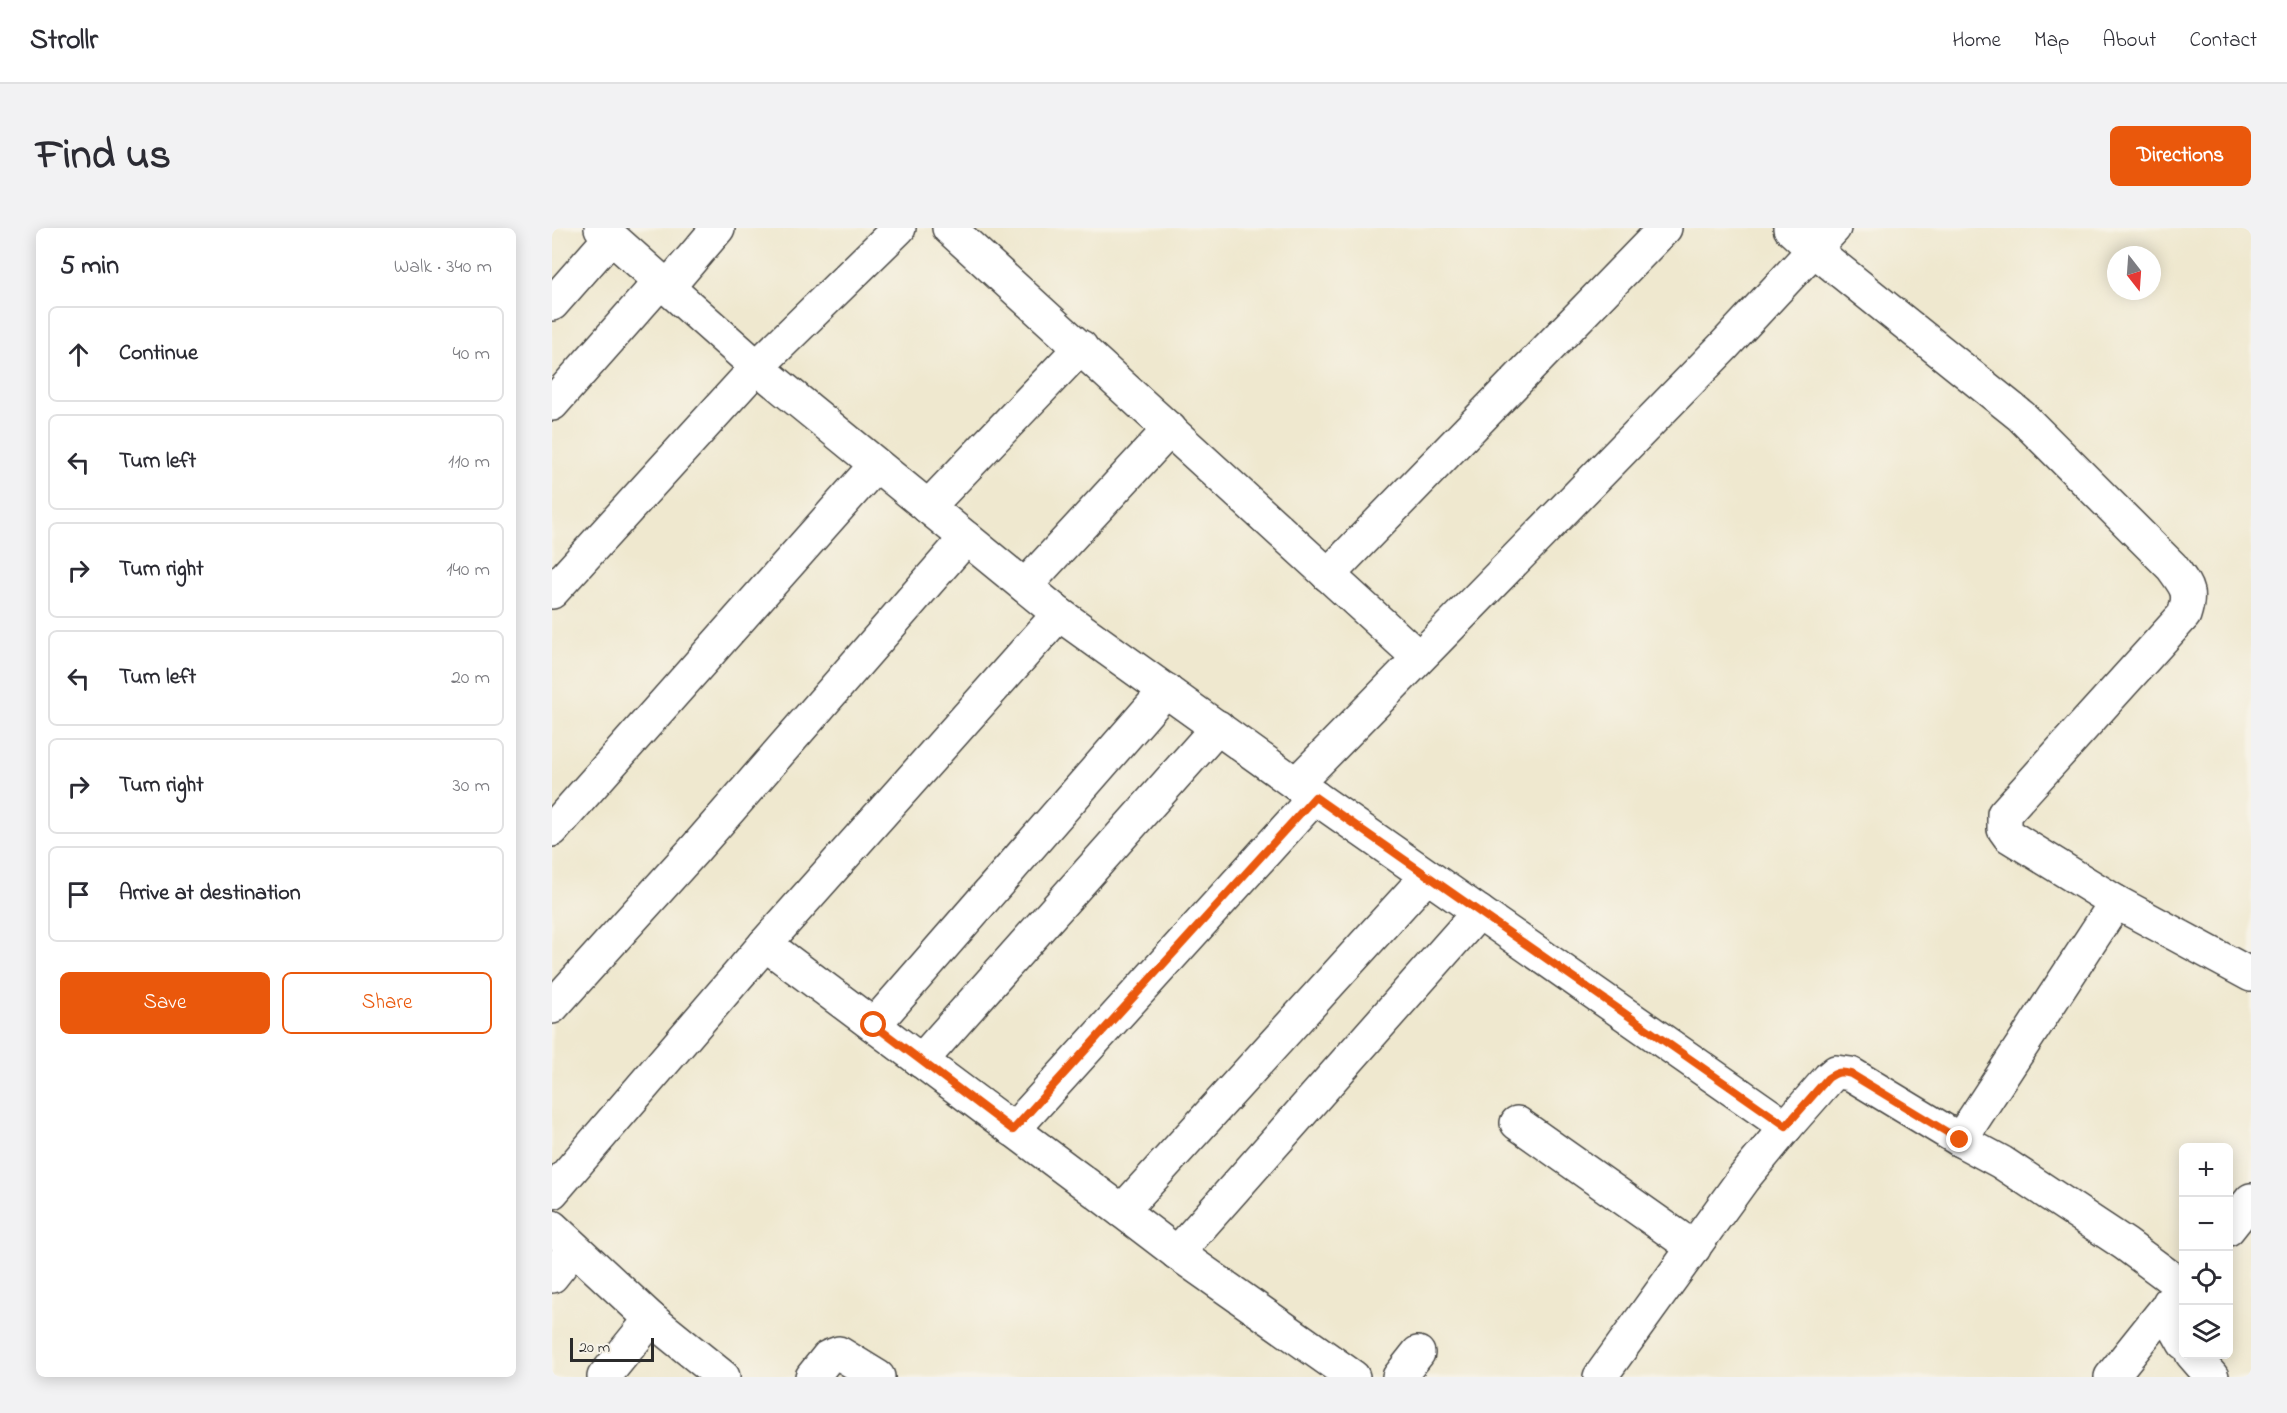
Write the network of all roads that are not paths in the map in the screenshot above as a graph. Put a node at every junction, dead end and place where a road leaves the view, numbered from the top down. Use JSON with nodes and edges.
{"nodes":[{"id":1,"x":718,"y":228,"type":"edge"},
{"id":2,"x":899,"y":228,"type":"edge"},
{"id":3,"x":950,"y":228,"type":"edge"},
{"id":4,"x":1665,"y":228,"type":"edge"},
{"id":5,"x":1790,"y":228,"type":"edge"},
{"id":6,"x":606,"y":232,"type":"edge"},
{"id":7,"x":1824,"y":239,"type":"edge"},
{"id":8,"x":663,"y":285,"type":"junction"},
{"id":9,"x":552,"y":304,"type":"edge"},
{"id":10,"x":1081,"y":347,"type":"junction"},
{"id":11,"x":757,"y":367,"type":"junction"},
{"id":12,"x":552,"y":404,"type":"edge"},
{"id":13,"x":1170,"y":429,"type":"junction"},
{"id":14,"x":875,"y":466,"type":"junction"},
{"id":15,"x":928,"y":507,"type":"junction"},
{"id":16,"x":966,"y":538,"type":"junction"},
{"id":17,"x":1328,"y":574,"type":"junction"},
{"id":18,"x":1025,"y":586,"type":"junction"},
{"id":19,"x":552,"y":592,"type":"edge"},
{"id":20,"x":1059,"y":614,"type":"junction"},
{"id":21,"x":1418,"y":657,"type":"junction"},
{"id":22,"x":1166,"y":690,"type":"junction"},
{"id":23,"x":1218,"y":727,"type":"junction"},
{"id":24,"x":1305,"y":790,"type":"junction"},
{"id":25,"x":552,"y":830,"type":"edge"},
{"id":26,"x":1427,"y":876,"type":"junction"},
{"id":27,"x":2116,"y":902,"type":"junction"},
{"id":28,"x":1479,"y":912,"type":"junction"},
{"id":29,"x":765,"y":944,"type":"junction"},
{"id":30,"x":2251,"y":975,"type":"edge"},
{"id":31,"x":552,"y":1007,"type":"edge"},
{"id":32,"x":874,"y":1025,"type":"junction"},
{"id":33,"x":921,"y":1061,"type":"junction"},
{"id":34,"x":1517,"y":1123,"type":"dead end"},
{"id":35,"x":1786,"y":1126,"type":"junction"},
{"id":36,"x":1013,"y":1130,"type":"junction"},
{"id":37,"x":1960,"y":1140,"type":"junction"},
{"id":38,"x":552,"y":1192,"type":"edge"},
{"id":39,"x":2251,"y":1200,"type":"edge"},
{"id":40,"x":1122,"y":1211,"type":"junction"},
{"id":41,"x":2233,"y":1224,"type":"edge"},
{"id":42,"x":563,"y":1237,"type":"edge"},
{"id":43,"x":1694,"y":1248,"type":"junction"},
{"id":44,"x":1177,"y":1253,"type":"junction"},
{"id":45,"x":552,"y":1276,"type":"edge"},
{"id":46,"x":2179,"y":1293,"type":"edge"},
{"id":47,"x":651,"y":1319,"type":"junction"},
{"id":48,"x":2179,"y":1334,"type":"edge"},
{"id":49,"x":2196,"y":1359,"type":"edge"},
{"id":50,"x":604,"y":1377,"type":"edge"},
{"id":51,"x":723,"y":1377,"type":"edge"},
{"id":52,"x":812,"y":1377,"type":"edge"},
{"id":53,"x":878,"y":1377,"type":"edge"},
{"id":54,"x":1353,"y":1377,"type":"edge"},
{"id":55,"x":1600,"y":1377,"type":"edge"},
{"id":56,"x":2111,"y":1377,"type":"edge"},
{"id":57,"x":2212,"y":1377,"type":"edge"}],
"edges":[{"from":1,"to":8,"type":"street"},
{"from":2,"to":11,"type":"street"},
{"from":3,"to":10,"type":"street"},
{"from":4,"to":17,"type":"street"},
{"from":5,"to":7,"type":"street"},
{"from":6,"to":8,"type":"street"},
{"from":6,"to":9,"type":"street"},
{"from":7,"to":21,"type":"street"},
{"from":7,"to":27,"type":"street"},
{"from":8,"to":11,"type":"street"},
{"from":8,"to":12,"type":"street"},
{"from":10,"to":13,"type":"street"},
{"from":10,"to":15,"type":"street"},
{"from":11,"to":14,"type":"street"},
{"from":11,"to":19,"type":"street"},
{"from":13,"to":17,"type":"street"},
{"from":13,"to":18,"type":"street"},
{"from":14,"to":15,"type":"street"},
{"from":14,"to":25,"type":"street"},
{"from":15,"to":16,"type":"street"},
{"from":16,"to":18,"type":"street"},
{"from":16,"to":31,"type":"street"},
{"from":17,"to":21,"type":"street"},
{"from":18,"to":20,"type":"street"},
{"from":20,"to":22,"type":"street"},
{"from":20,"to":29,"type":"street"},
{"from":21,"to":24,"type":"street"},
{"from":22,"to":23,"type":"street"},
{"from":22,"to":32,"type":"street"},
{"from":23,"to":24,"type":"street"},
{"from":23,"to":33,"type":"street"},
{"from":24,"to":26,"type":"street"},
{"from":24,"to":36,"type":"street"},
{"from":26,"to":28,"type":"street"},
{"from":26,"to":40,"type":"street"},
{"from":27,"to":30,"type":"street"},
{"from":27,"to":37,"type":"street"},
{"from":28,"to":35,"type":"street"},
{"from":28,"to":44,"type":"street"},
{"from":29,"to":32,"type":"street"},
{"from":29,"to":38,"type":"street"},
{"from":32,"to":33,"type":"street"},
{"from":33,"to":36,"type":"street"},
{"from":34,"to":43,"type":"street"},
{"from":35,"to":37,"type":"street"},
{"from":35,"to":43,"type":"street"},
{"from":36,"to":40,"type":"street"},
{"from":37,"to":46,"type":"street"},
{"from":39,"to":41,"type":"street"},
{"from":40,"to":44,"type":"street"},
{"from":42,"to":45,"type":"street"},
{"from":42,"to":47,"type":"street"},
{"from":43,"to":55,"type":"street"},
{"from":44,"to":54,"type":"street"},
{"from":46,"to":48,"type":"street"},
{"from":46,"to":56,"type":"street"},
{"from":47,"to":50,"type":"street"},
{"from":47,"to":51,"type":"street"},
{"from":49,"to":57,"type":"street"},
{"from":52,"to":53,"type":"street"}]}
